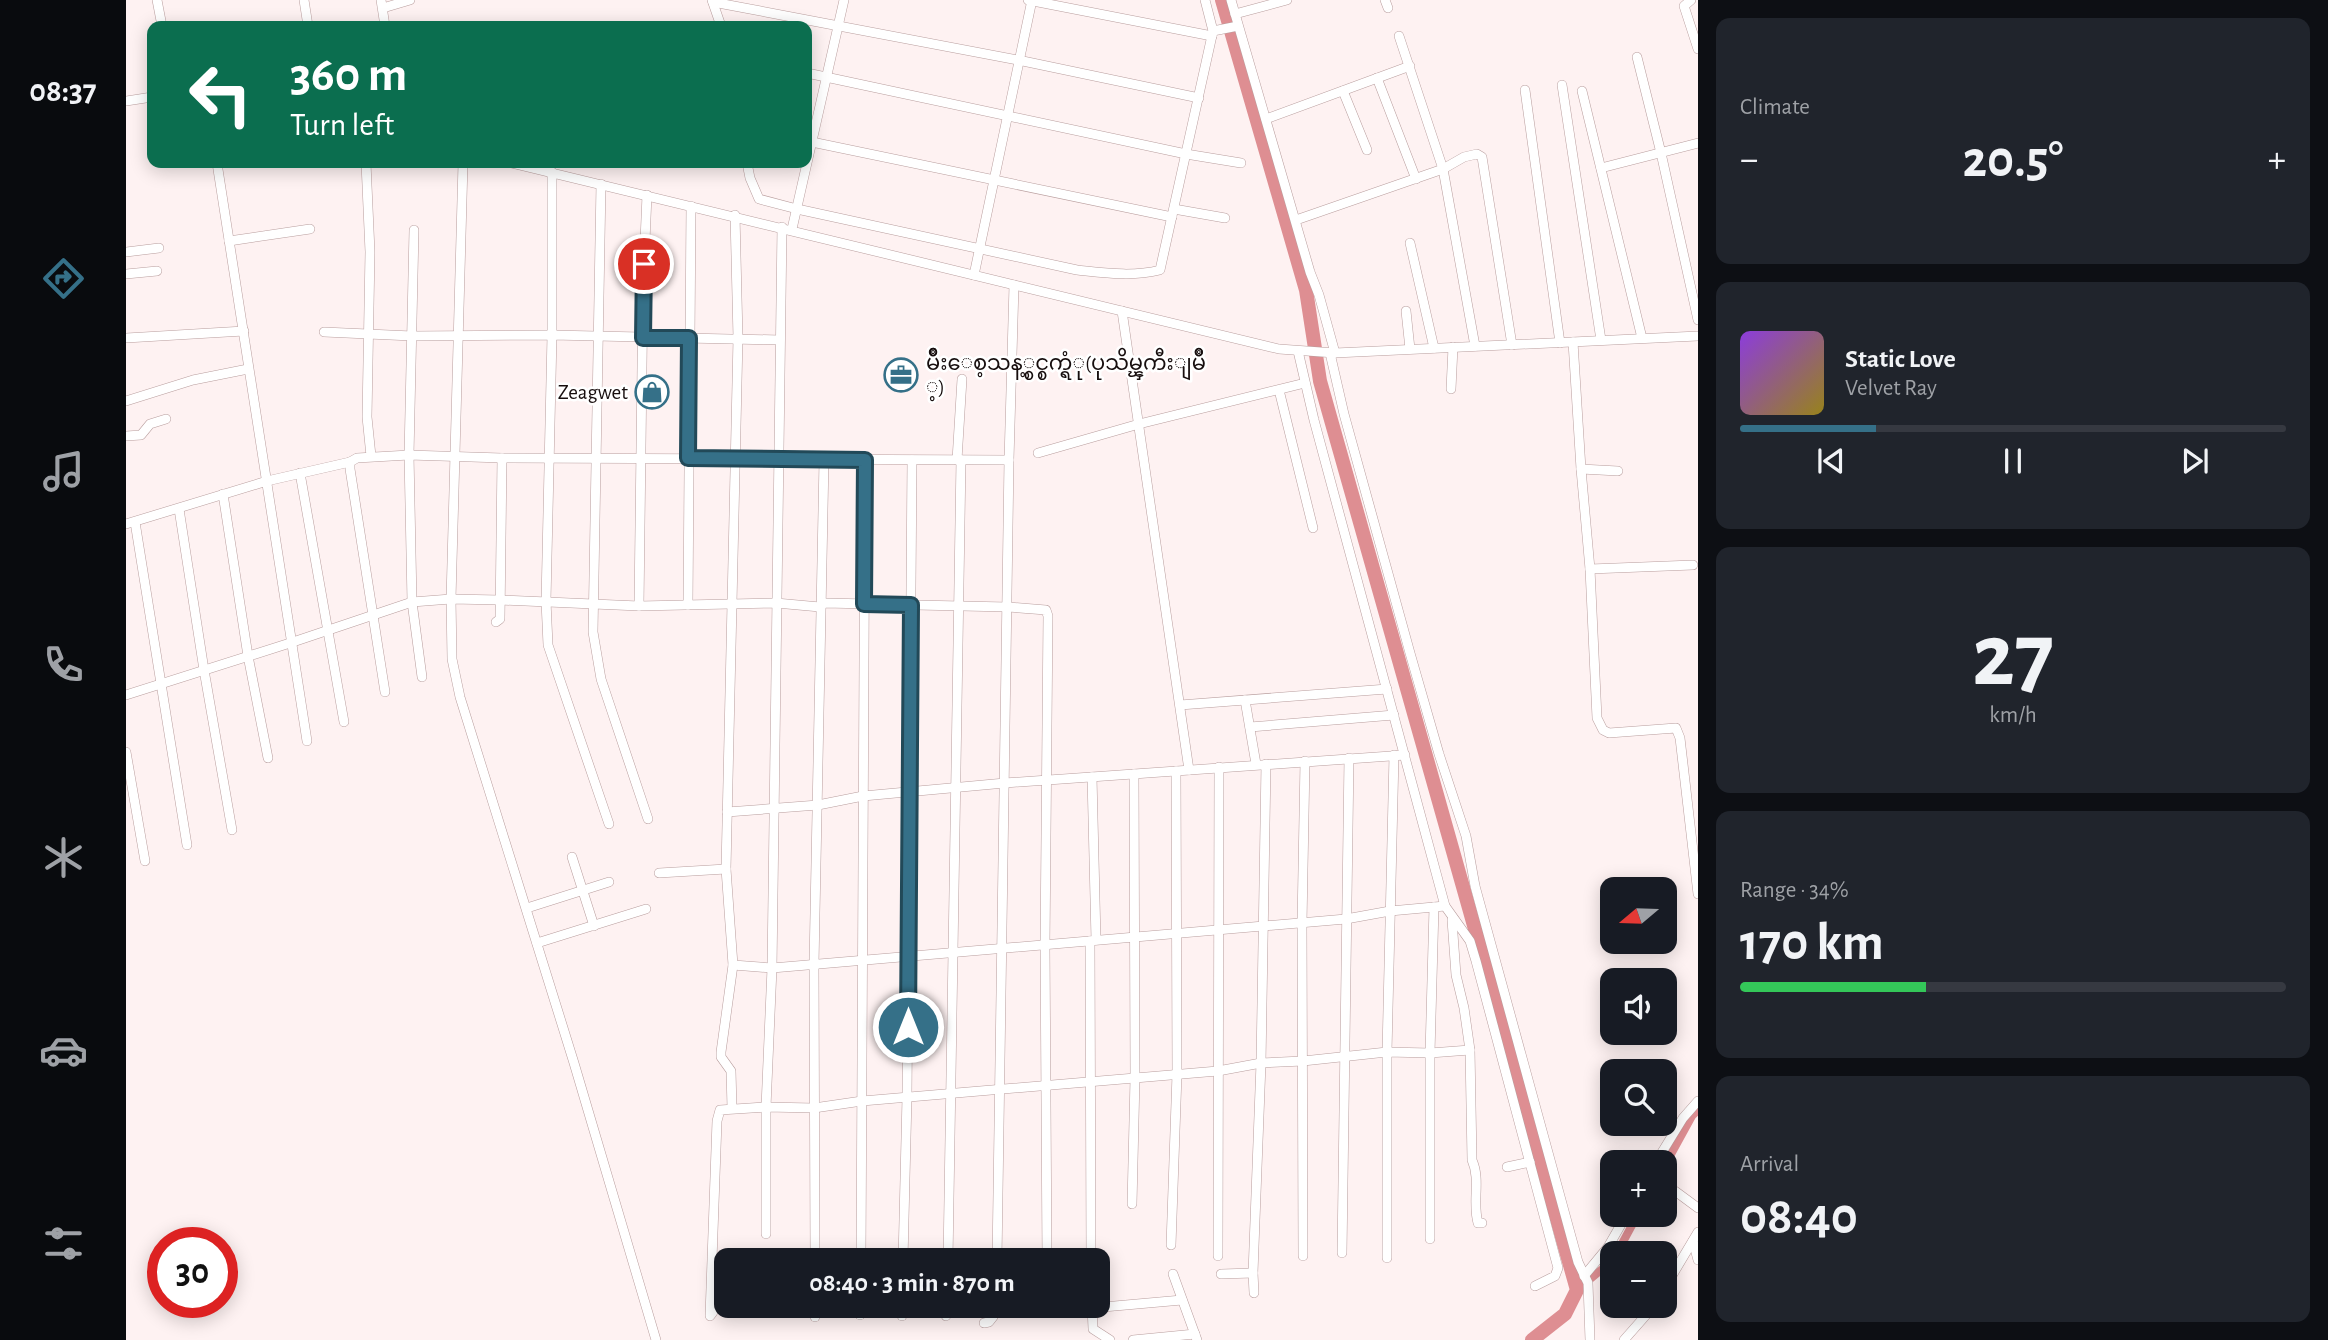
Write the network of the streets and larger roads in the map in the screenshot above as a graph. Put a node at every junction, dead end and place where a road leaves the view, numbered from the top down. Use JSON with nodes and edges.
{"nodes":[{"id":1,"x":157,"y":0,"type":"edge"},
{"id":2,"x":304,"y":0,"type":"edge"},
{"id":3,"x":410,"y":0,"type":"edge"},
{"id":4,"x":844,"y":0,"type":"edge"},
{"id":5,"x":1030,"y":0,"type":"edge"},
{"id":6,"x":1205,"y":0,"type":"edge"},
{"id":7,"x":1231,"y":0,"type":"edge"},
{"id":8,"x":1287,"y":0,"type":"edge"},
{"id":9,"x":1691,"y":0,"type":"edge"},
{"id":10,"x":712,"y":1,"type":"edge"},
{"id":11,"x":382,"y":4,"type":"edge"},
{"id":12,"x":1235,"y":14,"type":"junction"},
{"id":13,"x":161,"y":21,"type":"edge"},
{"id":14,"x":307,"y":21,"type":"edge"},
{"id":15,"x":719,"y":21,"type":"edge"},
{"id":16,"x":838,"y":26,"type":"junction"},
{"id":17,"x":1236,"y":26,"type":"junction"},
{"id":18,"x":1215,"y":33,"type":"junction"},
{"id":19,"x":1399,"y":36,"type":"dead end"},
{"id":20,"x":1698,"y":49,"type":"edge"},
{"id":21,"x":1637,"y":57,"type":"dead end"},
{"id":22,"x":1018,"y":60,"type":"junction"},
{"id":23,"x":1410,"y":66,"type":"junction"},
{"id":24,"x":812,"y":74,"type":"edge"},
{"id":25,"x":826,"y":76,"type":"junction"},
{"id":26,"x":1377,"y":78,"type":"junction"},
{"id":27,"x":1562,"y":85,"type":"dead end"},
{"id":28,"x":1525,"y":90,"type":"dead end"},
{"id":29,"x":1343,"y":91,"type":"junction"},
{"id":30,"x":1582,"y":91,"type":"dead end"},
{"id":31,"x":147,"y":98,"type":"edge"},
{"id":32,"x":1199,"y":98,"type":"junction"},
{"id":33,"x":126,"y":101,"type":"edge"},
{"id":34,"x":1006,"y":116,"type":"junction"},
{"id":35,"x":1265,"y":119,"type":"junction"},
{"id":36,"x":812,"y":130,"type":"edge"},
{"id":37,"x":812,"y":142,"type":"edge"},
{"id":38,"x":1698,"y":143,"type":"edge"},
{"id":39,"x":1367,"y":150,"type":"dead end"},
{"id":40,"x":1661,"y":153,"type":"junction"},
{"id":41,"x":1186,"y":154,"type":"junction"},
{"id":42,"x":1241,"y":163,"type":"dead end"},
{"id":43,"x":218,"y":168,"type":"edge"},
{"id":44,"x":366,"y":168,"type":"edge"},
{"id":45,"x":463,"y":168,"type":"edge"},
{"id":46,"x":534,"y":168,"type":"edge"},
{"id":47,"x":748,"y":168,"type":"edge"},
{"id":48,"x":803,"y":168,"type":"edge"},
{"id":49,"x":1601,"y":168,"type":"junction"},
{"id":50,"x":1443,"y":169,"type":"junction"},
{"id":51,"x":552,"y":172,"type":"junction"},
{"id":52,"x":1416,"y":179,"type":"junction"},
{"id":53,"x":994,"y":180,"type":"junction"},
{"id":54,"x":601,"y":184,"type":"junction"},
{"id":55,"x":647,"y":195,"type":"junction"},
{"id":56,"x":691,"y":205,"type":"junction"},
{"id":57,"x":1173,"y":213,"type":"junction"},
{"id":58,"x":735,"y":215,"type":"junction"},
{"id":59,"x":1225,"y":218,"type":"dead end"},
{"id":60,"x":1296,"y":220,"type":"junction"},
{"id":61,"x":792,"y":221,"type":"junction"},
{"id":62,"x":310,"y":229,"type":"dead end"},
{"id":63,"x":414,"y":230,"type":"dead end"},
{"id":64,"x":229,"y":242,"type":"junction"},
{"id":65,"x":1410,"y":243,"type":"dead end"},
{"id":66,"x":159,"y":248,"type":"dead end"},
{"id":67,"x":980,"y":250,"type":"junction"},
{"id":68,"x":126,"y":252,"type":"edge"},
{"id":69,"x":976,"y":270,"type":"junction"},
{"id":70,"x":156,"y":271,"type":"dead end"},
{"id":71,"x":126,"y":274,"type":"edge"},
{"id":72,"x":1014,"y":285,"type":"junction"},
{"id":73,"x":1406,"y":311,"type":"dead end"},
{"id":74,"x":1122,"y":312,"type":"junction"},
{"id":75,"x":1698,"y":320,"type":"edge"},
{"id":76,"x":244,"y":331,"type":"junction"},
{"id":77,"x":324,"y":332,"type":"dead end"},
{"id":78,"x":368,"y":333,"type":"junction"},
{"id":79,"x":458,"y":335,"type":"junction"},
{"id":80,"x":552,"y":335,"type":"junction"},
{"id":81,"x":412,"y":336,"type":"junction"},
{"id":82,"x":597,"y":336,"type":"junction"},
{"id":83,"x":1698,"y":336,"type":"edge"},
{"id":84,"x":126,"y":338,"type":"edge"},
{"id":85,"x":643,"y":338,"type":"junction"},
{"id":86,"x":689,"y":338,"type":"junction"},
{"id":87,"x":738,"y":338,"type":"junction"},
{"id":88,"x":1642,"y":338,"type":"junction"},
{"id":89,"x":780,"y":340,"type":"junction"},
{"id":90,"x":1601,"y":340,"type":"junction"},
{"id":91,"x":1573,"y":342,"type":"junction"},
{"id":92,"x":1559,"y":343,"type":"junction"},
{"id":93,"x":1512,"y":345,"type":"junction"},
{"id":94,"x":1475,"y":346,"type":"junction"},
{"id":95,"x":1453,"y":347,"type":"junction"},
{"id":96,"x":1434,"y":348,"type":"junction"},
{"id":97,"x":1410,"y":349,"type":"junction"},
{"id":98,"x":1301,"y":351,"type":"junction"},
{"id":99,"x":1330,"y":353,"type":"junction"},
{"id":100,"x":248,"y":369,"type":"junction"},
{"id":101,"x":962,"y":379,"type":"dead end"},
{"id":102,"x":1306,"y":383,"type":"junction"},
{"id":103,"x":1451,"y":389,"type":"dead end"},
{"id":104,"x":1279,"y":390,"type":"junction"},
{"id":105,"x":126,"y":401,"type":"edge"},
{"id":106,"x":166,"y":419,"type":"dead end"},
{"id":107,"x":1139,"y":424,"type":"junction"},
{"id":108,"x":126,"y":436,"type":"edge"},
{"id":109,"x":1038,"y":453,"type":"dead end"},
{"id":110,"x":409,"y":455,"type":"junction"},
{"id":111,"x":371,"y":456,"type":"junction"},
{"id":112,"x":456,"y":456,"type":"junction"},
{"id":113,"x":549,"y":457,"type":"junction"},
{"id":114,"x":502,"y":458,"type":"junction"},
{"id":115,"x":596,"y":458,"type":"junction"},
{"id":116,"x":642,"y":458,"type":"junction"},
{"id":117,"x":688,"y":458,"type":"junction"},
{"id":118,"x":736,"y":460,"type":"junction"},
{"id":119,"x":778,"y":460,"type":"junction"},
{"id":120,"x":824,"y":460,"type":"junction"},
{"id":121,"x":865,"y":460,"type":"junction"},
{"id":122,"x":912,"y":460,"type":"junction"},
{"id":123,"x":959,"y":460,"type":"junction"},
{"id":124,"x":1009,"y":460,"type":"junction"},
{"id":125,"x":351,"y":462,"type":"junction"},
{"id":126,"x":1581,"y":469,"type":"junction"},
{"id":127,"x":1618,"y":471,"type":"dead end"},
{"id":128,"x":300,"y":474,"type":"junction"},
{"id":129,"x":267,"y":481,"type":"junction"},
{"id":130,"x":223,"y":494,"type":"junction"},
{"id":131,"x":178,"y":509,"type":"junction"},
{"id":132,"x":131,"y":523,"type":"edge"},
{"id":133,"x":1313,"y":528,"type":"dead end"},
{"id":134,"x":1693,"y":565,"type":"dead end"},
{"id":135,"x":1591,"y":569,"type":"junction"},
{"id":136,"x":451,"y":599,"type":"junction"},
{"id":137,"x":500,"y":600,"type":"junction"},
{"id":138,"x":546,"y":601,"type":"junction"},
{"id":139,"x":412,"y":602,"type":"junction"},
{"id":140,"x":776,"y":603,"type":"junction"},
{"id":141,"x":733,"y":604,"type":"junction"},
{"id":142,"x":864,"y":604,"type":"junction"},
{"id":143,"x":592,"y":605,"type":"junction"},
{"id":144,"x":688,"y":605,"type":"junction"},
{"id":145,"x":911,"y":605,"type":"junction"},
{"id":146,"x":639,"y":606,"type":"junction"},
{"id":147,"x":959,"y":606,"type":"junction"},
{"id":148,"x":820,"y":607,"type":"junction"},
{"id":149,"x":1009,"y":607,"type":"junction"},
{"id":150,"x":372,"y":615,"type":"junction"},
{"id":151,"x":496,"y":622,"type":"dead end"},
{"id":152,"x":327,"y":629,"type":"junction"},
{"id":153,"x":290,"y":643,"type":"junction"},
{"id":154,"x":248,"y":656,"type":"junction"},
{"id":155,"x":204,"y":670,"type":"junction"},
{"id":156,"x":422,"y":677,"type":"dead end"},
{"id":157,"x":160,"y":685,"type":"junction"},
{"id":158,"x":1387,"y":690,"type":"junction"},
{"id":159,"x":385,"y":692,"type":"dead end"},
{"id":160,"x":126,"y":695,"type":"edge"},
{"id":161,"x":1245,"y":700,"type":"junction"},
{"id":162,"x":1180,"y":705,"type":"junction"},
{"id":163,"x":1394,"y":715,"type":"junction"},
{"id":164,"x":344,"y":722,"type":"dead end"},
{"id":165,"x":1250,"y":727,"type":"junction"},
{"id":166,"x":307,"y":741,"type":"dead end"},
{"id":167,"x":126,"y":752,"type":"edge"},
{"id":168,"x":1394,"y":755,"type":"junction"},
{"id":169,"x":1405,"y":755,"type":"junction"},
{"id":170,"x":268,"y":758,"type":"dead end"},
{"id":171,"x":1349,"y":758,"type":"junction"},
{"id":172,"x":1305,"y":761,"type":"junction"},
{"id":173,"x":1261,"y":764,"type":"junction"},
{"id":174,"x":1219,"y":767,"type":"junction"},
{"id":175,"x":1189,"y":770,"type":"junction"},
{"id":176,"x":1176,"y":771,"type":"junction"},
{"id":177,"x":1134,"y":774,"type":"junction"},
{"id":178,"x":1092,"y":777,"type":"junction"},
{"id":179,"x":1048,"y":780,"type":"junction"},
{"id":180,"x":1005,"y":783,"type":"junction"},
{"id":181,"x":955,"y":788,"type":"junction"},
{"id":182,"x":910,"y":792,"type":"junction"},
{"id":183,"x":863,"y":796,"type":"junction"},
{"id":184,"x":818,"y":804,"type":"junction"},
{"id":185,"x":773,"y":807,"type":"junction"},
{"id":186,"x":727,"y":813,"type":"junction"},
{"id":187,"x":648,"y":819,"type":"dead end"},
{"id":188,"x":609,"y":824,"type":"dead end"},
{"id":189,"x":232,"y":830,"type":"dead end"},
{"id":190,"x":187,"y":845,"type":"dead end"},
{"id":191,"x":572,"y":857,"type":"dead end"},
{"id":192,"x":145,"y":861,"type":"dead end"},
{"id":193,"x":726,"y":869,"type":"junction"},
{"id":194,"x":659,"y":873,"type":"dead end"},
{"id":195,"x":609,"y":882,"type":"dead end"},
{"id":196,"x":582,"y":891,"type":"junction"},
{"id":197,"x":1698,"y":894,"type":"edge"},
{"id":198,"x":1444,"y":906,"type":"junction"},
{"id":199,"x":1434,"y":907,"type":"junction"},
{"id":200,"x":527,"y":908,"type":"junction"},
{"id":201,"x":646,"y":909,"type":"dead end"},
{"id":202,"x":1390,"y":911,"type":"junction"},
{"id":203,"x":1346,"y":919,"type":"junction"},
{"id":204,"x":1452,"y":919,"type":"junction"},
{"id":205,"x":1302,"y":923,"type":"junction"},
{"id":206,"x":594,"y":926,"type":"junction"},
{"id":207,"x":1264,"y":926,"type":"junction"},
{"id":208,"x":1219,"y":930,"type":"junction"},
{"id":209,"x":1177,"y":933,"type":"junction"},
{"id":210,"x":1134,"y":937,"type":"junction"},
{"id":211,"x":1093,"y":941,"type":"junction"},
{"id":212,"x":537,"y":943,"type":"junction"},
{"id":213,"x":1045,"y":945,"type":"junction"},
{"id":214,"x":1002,"y":948,"type":"junction"},
{"id":215,"x":952,"y":953,"type":"junction"},
{"id":216,"x":908,"y":957,"type":"junction"},
{"id":217,"x":862,"y":961,"type":"junction"},
{"id":218,"x":814,"y":964,"type":"junction"},
{"id":219,"x":733,"y":965,"type":"junction"},
{"id":220,"x":772,"y":968,"type":"junction"},
{"id":221,"x":1470,"y":1049,"type":"junction"},
{"id":222,"x":1387,"y":1052,"type":"junction"},
{"id":223,"x":1430,"y":1053,"type":"junction"},
{"id":224,"x":1345,"y":1056,"type":"junction"},
{"id":225,"x":1303,"y":1061,"type":"junction"},
{"id":226,"x":1261,"y":1063,"type":"junction"},
{"id":227,"x":1218,"y":1071,"type":"junction"},
{"id":228,"x":1177,"y":1074,"type":"junction"},
{"id":229,"x":1135,"y":1078,"type":"junction"},
{"id":230,"x":1090,"y":1082,"type":"junction"},
{"id":231,"x":1045,"y":1085,"type":"junction"},
{"id":232,"x":1000,"y":1089,"type":"junction"},
{"id":233,"x":951,"y":1093,"type":"junction"},
{"id":234,"x":907,"y":1097,"type":"junction"},
{"id":235,"x":862,"y":1101,"type":"junction"},
{"id":236,"x":1698,"y":1101,"type":"edge"},
{"id":237,"x":766,"y":1107,"type":"junction"},
{"id":238,"x":732,"y":1108,"type":"junction"},
{"id":239,"x":814,"y":1108,"type":"junction"},
{"id":240,"x":1663,"y":1150,"type":"edge"},
{"id":241,"x":1530,"y":1161,"type":"junction"},
{"id":242,"x":1507,"y":1167,"type":"dead end"},
{"id":243,"x":1677,"y":1192,"type":"edge"},
{"id":244,"x":1132,"y":1204,"type":"dead end"},
{"id":245,"x":1698,"y":1208,"type":"edge"},
{"id":246,"x":1482,"y":1223,"type":"dead end"},
{"id":247,"x":1620,"y":1227,"type":"edge"},
{"id":248,"x":1698,"y":1232,"type":"edge"},
{"id":249,"x":766,"y":1234,"type":"dead end"},
{"id":250,"x":1430,"y":1239,"type":"dead end"},
{"id":251,"x":1693,"y":1241,"type":"junction"},
{"id":252,"x":1171,"y":1245,"type":"dead end"},
{"id":253,"x":815,"y":1248,"type":"edge"},
{"id":254,"x":861,"y":1248,"type":"edge"},
{"id":255,"x":904,"y":1248,"type":"edge"},
{"id":256,"x":948,"y":1248,"type":"edge"},
{"id":257,"x":998,"y":1248,"type":"edge"},
{"id":258,"x":1047,"y":1248,"type":"edge"},
{"id":259,"x":1091,"y":1248,"type":"edge"},
{"id":260,"x":1342,"y":1253,"type":"dead end"},
{"id":261,"x":1218,"y":1256,"type":"dead end"},
{"id":262,"x":1303,"y":1256,"type":"dead end"},
{"id":263,"x":1387,"y":1258,"type":"dead end"},
{"id":264,"x":1698,"y":1260,"type":"edge"},
{"id":265,"x":1677,"y":1267,"type":"edge"},
{"id":266,"x":1253,"y":1273,"type":"junction"},
{"id":267,"x":1173,"y":1274,"type":"dead end"},
{"id":268,"x":1221,"y":1274,"type":"dead end"},
{"id":269,"x":1586,"y":1279,"type":"junction"},
{"id":270,"x":1535,"y":1286,"type":"dead end"},
{"id":271,"x":1254,"y":1293,"type":"dead end"},
{"id":272,"x":1182,"y":1300,"type":"junction"},
{"id":273,"x":1110,"y":1306,"type":"edge"},
{"id":274,"x":713,"y":1312,"type":"dead end"},
{"id":275,"x":992,"y":1318,"type":"edge"},
{"id":276,"x":1092,"y":1318,"type":"edge"},
{"id":277,"x":1643,"y":1318,"type":"edge"},
{"id":278,"x":984,"y":1323,"type":"dead end"},
{"id":279,"x":1196,"y":1337,"type":"edge"},
{"id":280,"x":656,"y":1340,"type":"edge"},
{"id":281,"x":1110,"y":1340,"type":"edge"},
{"id":282,"x":1133,"y":1340,"type":"edge"},
{"id":283,"x":1590,"y":1340,"type":"edge"},
{"id":284,"x":1624,"y":1340,"type":"edge"}],
"edges":[{"from":1,"to":13,"type":"street"},
{"from":2,"to":14,"type":"street"},
{"from":3,"to":11,"type":"street"},
{"from":4,"to":16,"type":"street"},
{"from":5,"to":18,"type":"street"},
{"from":5,"to":22,"type":"street"},
{"from":6,"to":18,"type":"street"},
{"from":7,"to":12,"type":"street"},
{"from":8,"to":12,"type":"street"},
{"from":9,"to":20,"type":"street"},
{"from":10,"to":15,"type":"street"},
{"from":10,"to":16,"type":"street"},
{"from":12,"to":17,"type":"street"},
{"from":16,"to":22,"type":"street"},
{"from":16,"to":25,"type":"street"},
{"from":17,"to":18,"type":"street"},
{"from":17,"to":35,"type":"street"},
{"from":18,"to":32,"type":"street"},
{"from":19,"to":23,"type":"street"},
{"from":21,"to":40,"type":"street"},
{"from":22,"to":32,"type":"street"},
{"from":22,"to":34,"type":"street"},
{"from":23,"to":26,"type":"street"},
{"from":23,"to":50,"type":"street"},
{"from":24,"to":25,"type":"street"},
{"from":25,"to":34,"type":"street"},
{"from":25,"to":36,"type":"street"},
{"from":26,"to":29,"type":"street"},
{"from":26,"to":52,"type":"street"},
{"from":27,"to":90,"type":"street"},
{"from":28,"to":92,"type":"street"},
{"from":29,"to":35,"type":"street"},
{"from":29,"to":39,"type":"street"},
{"from":30,"to":49,"type":"street"},
{"from":31,"to":33,"type":"street"},
{"from":32,"to":41,"type":"street"},
{"from":34,"to":41,"type":"street"},
{"from":34,"to":53,"type":"street"},
{"from":35,"to":60,"type":"street"},
{"from":37,"to":53,"type":"street"},
{"from":38,"to":40,"type":"street"},
{"from":40,"to":49,"type":"street"},
{"from":40,"to":75,"type":"street"},
{"from":41,"to":42,"type":"street"},
{"from":41,"to":57,"type":"street"},
{"from":43,"to":64,"type":"street"},
{"from":44,"to":78,"type":"street"},
{"from":45,"to":79,"type":"street"},
{"from":46,"to":51,"type":"street"},
{"from":47,"to":61,"type":"street"},
{"from":48,"to":61,"type":"street"},
{"from":49,"to":88,"type":"street"},
{"from":50,"to":52,"type":"street"},
{"from":50,"to":93,"type":"street"},
{"from":50,"to":94,"type":"street"},
{"from":51,"to":54,"type":"street"},
{"from":51,"to":80,"type":"street"},
{"from":52,"to":60,"type":"street"},
{"from":53,"to":57,"type":"street"},
{"from":53,"to":67,"type":"street"},
{"from":54,"to":55,"type":"street"},
{"from":54,"to":82,"type":"street"},
{"from":55,"to":56,"type":"street"},
{"from":55,"to":85,"type":"street"},
{"from":56,"to":58,"type":"street"},
{"from":56,"to":86,"type":"street"},
{"from":57,"to":59,"type":"street"},
{"from":57,"to":67,"type":"street"},
{"from":58,"to":61,"type":"street"},
{"from":58,"to":87,"type":"street"},
{"from":60,"to":99,"type":"street"},
{"from":61,"to":67,"type":"street"},
{"from":61,"to":69,"type":"street"},
{"from":61,"to":89,"type":"street"},
{"from":62,"to":64,"type":"street"},
{"from":63,"to":81,"type":"street"},
{"from":64,"to":76,"type":"street"},
{"from":65,"to":96,"type":"street"},
{"from":66,"to":68,"type":"street"},
{"from":67,"to":69,"type":"street"},
{"from":69,"to":72,"type":"street"},
{"from":70,"to":71,"type":"street"},
{"from":72,"to":74,"type":"street"},
{"from":72,"to":124,"type":"street"},
{"from":73,"to":97,"type":"street"},
{"from":74,"to":98,"type":"street"},
{"from":74,"to":107,"type":"street"},
{"from":76,"to":84,"type":"street"},
{"from":76,"to":100,"type":"street"},
{"from":77,"to":78,"type":"street"},
{"from":78,"to":81,"type":"street"},
{"from":78,"to":111,"type":"street"},
{"from":79,"to":80,"type":"street"},
{"from":79,"to":81,"type":"street"},
{"from":79,"to":112,"type":"street"},
{"from":80,"to":82,"type":"street"},
{"from":80,"to":113,"type":"street"},
{"from":81,"to":110,"type":"street"},
{"from":82,"to":85,"type":"street"},
{"from":82,"to":115,"type":"street"},
{"from":83,"to":88,"type":"street"},
{"from":85,"to":86,"type":"street"},
{"from":85,"to":116,"type":"street"},
{"from":86,"to":87,"type":"street"},
{"from":86,"to":117,"type":"street"},
{"from":87,"to":89,"type":"street"},
{"from":87,"to":118,"type":"street"},
{"from":88,"to":90,"type":"street"},
{"from":89,"to":119,"type":"street"},
{"from":90,"to":91,"type":"street"},
{"from":91,"to":92,"type":"street"},
{"from":91,"to":126,"type":"street"},
{"from":92,"to":93,"type":"street"},
{"from":93,"to":94,"type":"street"},
{"from":94,"to":95,"type":"street"},
{"from":95,"to":96,"type":"street"},
{"from":95,"to":103,"type":"street"},
{"from":96,"to":97,"type":"street"},
{"from":97,"to":99,"type":"street"},
{"from":98,"to":99,"type":"street"},
{"from":98,"to":102,"type":"street"},
{"from":99,"to":269,"type":"street"},
{"from":100,"to":105,"type":"street"},
{"from":100,"to":129,"type":"street"},
{"from":101,"to":123,"type":"street"},
{"from":102,"to":104,"type":"street"},
{"from":102,"to":158,"type":"street"},
{"from":104,"to":107,"type":"street"},
{"from":104,"to":133,"type":"street"},
{"from":106,"to":108,"type":"street"},
{"from":107,"to":109,"type":"street"},
{"from":107,"to":162,"type":"street"},
{"from":110,"to":111,"type":"street"},
{"from":110,"to":112,"type":"street"},
{"from":110,"to":139,"type":"street"},
{"from":111,"to":125,"type":"street"},
{"from":112,"to":114,"type":"street"},
{"from":112,"to":136,"type":"street"},
{"from":113,"to":114,"type":"street"},
{"from":113,"to":115,"type":"street"},
{"from":113,"to":138,"type":"street"},
{"from":114,"to":137,"type":"street"},
{"from":115,"to":116,"type":"street"},
{"from":115,"to":143,"type":"street"},
{"from":116,"to":117,"type":"street"},
{"from":116,"to":146,"type":"street"},
{"from":117,"to":118,"type":"street"},
{"from":117,"to":144,"type":"street"},
{"from":118,"to":119,"type":"street"},
{"from":118,"to":141,"type":"street"},
{"from":119,"to":120,"type":"street"},
{"from":119,"to":140,"type":"street"},
{"from":120,"to":121,"type":"street"},
{"from":120,"to":148,"type":"street"},
{"from":121,"to":122,"type":"street"},
{"from":121,"to":142,"type":"street"},
{"from":122,"to":123,"type":"street"},
{"from":122,"to":145,"type":"street"},
{"from":123,"to":124,"type":"street"},
{"from":123,"to":147,"type":"street"},
{"from":124,"to":149,"type":"street"},
{"from":125,"to":128,"type":"street"},
{"from":125,"to":150,"type":"street"},
{"from":126,"to":127,"type":"street"},
{"from":126,"to":135,"type":"street"},
{"from":128,"to":129,"type":"street"},
{"from":128,"to":152,"type":"street"},
{"from":129,"to":130,"type":"street"},
{"from":129,"to":153,"type":"street"},
{"from":130,"to":131,"type":"street"},
{"from":130,"to":154,"type":"street"},
{"from":131,"to":132,"type":"street"},
{"from":131,"to":155,"type":"street"},
{"from":132,"to":157,"type":"street"},
{"from":134,"to":135,"type":"street"},
{"from":135,"to":197,"type":"street"},
{"from":136,"to":137,"type":"street"},
{"from":136,"to":139,"type":"street"},
{"from":136,"to":200,"type":"street"},
{"from":137,"to":138,"type":"street"},
{"from":137,"to":151,"type":"street"},
{"from":138,"to":143,"type":"street"},
{"from":138,"to":188,"type":"street"},
{"from":139,"to":150,"type":"street"},
{"from":139,"to":156,"type":"street"},
{"from":140,"to":141,"type":"street"},
{"from":140,"to":148,"type":"street"},
{"from":140,"to":185,"type":"street"},
{"from":141,"to":144,"type":"street"},
{"from":141,"to":186,"type":"street"},
{"from":142,"to":145,"type":"street"},
{"from":142,"to":148,"type":"street"},
{"from":142,"to":183,"type":"street"},
{"from":143,"to":146,"type":"street"},
{"from":143,"to":187,"type":"street"},
{"from":144,"to":146,"type":"street"},
{"from":145,"to":147,"type":"street"},
{"from":145,"to":182,"type":"street"},
{"from":147,"to":149,"type":"street"},
{"from":147,"to":181,"type":"street"},
{"from":148,"to":184,"type":"street"},
{"from":149,"to":179,"type":"street"},
{"from":149,"to":180,"type":"street"},
{"from":150,"to":152,"type":"street"},
{"from":150,"to":159,"type":"street"},
{"from":152,"to":153,"type":"street"},
{"from":152,"to":164,"type":"street"},
{"from":153,"to":154,"type":"street"},
{"from":153,"to":166,"type":"street"},
{"from":154,"to":155,"type":"street"},
{"from":154,"to":170,"type":"street"},
{"from":155,"to":157,"type":"street"},
{"from":155,"to":189,"type":"street"},
{"from":157,"to":160,"type":"street"},
{"from":157,"to":190,"type":"street"},
{"from":158,"to":161,"type":"street"},
{"from":158,"to":163,"type":"street"},
{"from":161,"to":162,"type":"street"},
{"from":161,"to":165,"type":"street"},
{"from":162,"to":175,"type":"street"},
{"from":163,"to":165,"type":"street"},
{"from":163,"to":169,"type":"street"},
{"from":165,"to":173,"type":"street"},
{"from":167,"to":192,"type":"street"},
{"from":168,"to":169,"type":"street"},
{"from":168,"to":171,"type":"street"},
{"from":168,"to":202,"type":"street"},
{"from":169,"to":198,"type":"street"},
{"from":171,"to":172,"type":"street"},
{"from":171,"to":203,"type":"street"},
{"from":172,"to":173,"type":"street"},
{"from":172,"to":205,"type":"street"},
{"from":173,"to":174,"type":"street"},
{"from":173,"to":207,"type":"street"},
{"from":174,"to":175,"type":"street"},
{"from":174,"to":208,"type":"street"},
{"from":175,"to":176,"type":"street"},
{"from":176,"to":177,"type":"street"},
{"from":176,"to":209,"type":"street"},
{"from":177,"to":178,"type":"street"},
{"from":177,"to":210,"type":"street"},
{"from":178,"to":179,"type":"street"},
{"from":178,"to":211,"type":"street"},
{"from":179,"to":180,"type":"street"},
{"from":179,"to":213,"type":"street"},
{"from":180,"to":181,"type":"street"},
{"from":180,"to":214,"type":"street"},
{"from":181,"to":182,"type":"street"},
{"from":181,"to":215,"type":"street"},
{"from":182,"to":183,"type":"street"},
{"from":182,"to":216,"type":"street"},
{"from":183,"to":184,"type":"street"},
{"from":183,"to":217,"type":"street"},
{"from":184,"to":185,"type":"street"},
{"from":184,"to":218,"type":"street"},
{"from":185,"to":186,"type":"street"},
{"from":185,"to":220,"type":"street"},
{"from":186,"to":193,"type":"street"},
{"from":191,"to":196,"type":"street"},
{"from":193,"to":194,"type":"street"},
{"from":193,"to":219,"type":"street"},
{"from":195,"to":196,"type":"street"},
{"from":196,"to":200,"type":"street"},
{"from":196,"to":206,"type":"street"},
{"from":198,"to":199,"type":"street"},
{"from":198,"to":204,"type":"street"},
{"from":199,"to":202,"type":"street"},
{"from":199,"to":223,"type":"street"},
{"from":200,"to":212,"type":"street"},
{"from":201,"to":206,"type":"street"},
{"from":202,"to":203,"type":"street"},
{"from":202,"to":222,"type":"street"},
{"from":203,"to":205,"type":"street"},
{"from":203,"to":224,"type":"street"},
{"from":204,"to":221,"type":"street"},
{"from":204,"to":241,"type":"street"},
{"from":205,"to":207,"type":"street"},
{"from":205,"to":225,"type":"street"},
{"from":206,"to":212,"type":"street"},
{"from":207,"to":208,"type":"street"},
{"from":207,"to":226,"type":"street"},
{"from":208,"to":209,"type":"street"},
{"from":208,"to":227,"type":"street"},
{"from":209,"to":210,"type":"street"},
{"from":209,"to":228,"type":"street"},
{"from":210,"to":211,"type":"street"},
{"from":210,"to":229,"type":"street"},
{"from":211,"to":213,"type":"street"},
{"from":211,"to":230,"type":"street"},
{"from":212,"to":280,"type":"street"},
{"from":213,"to":214,"type":"street"},
{"from":213,"to":231,"type":"street"},
{"from":214,"to":215,"type":"street"},
{"from":214,"to":232,"type":"street"},
{"from":215,"to":216,"type":"street"},
{"from":215,"to":233,"type":"street"},
{"from":216,"to":217,"type":"street"},
{"from":216,"to":234,"type":"street"},
{"from":217,"to":218,"type":"street"},
{"from":217,"to":235,"type":"street"},
{"from":218,"to":220,"type":"street"},
{"from":218,"to":239,"type":"street"},
{"from":219,"to":220,"type":"street"},
{"from":219,"to":238,"type":"street"},
{"from":220,"to":237,"type":"street"},
{"from":221,"to":223,"type":"street"},
{"from":221,"to":246,"type":"street"},
{"from":222,"to":223,"type":"street"},
{"from":222,"to":224,"type":"street"},
{"from":222,"to":263,"type":"street"},
{"from":223,"to":250,"type":"street"},
{"from":224,"to":225,"type":"street"},
{"from":224,"to":260,"type":"street"},
{"from":225,"to":226,"type":"street"},
{"from":225,"to":262,"type":"street"},
{"from":226,"to":227,"type":"street"},
{"from":226,"to":266,"type":"street"},
{"from":227,"to":228,"type":"street"},
{"from":227,"to":261,"type":"street"},
{"from":228,"to":229,"type":"street"},
{"from":228,"to":252,"type":"street"},
{"from":229,"to":230,"type":"street"},
{"from":229,"to":244,"type":"street"},
{"from":230,"to":231,"type":"street"},
{"from":230,"to":259,"type":"street"},
{"from":231,"to":232,"type":"street"},
{"from":231,"to":258,"type":"street"},
{"from":232,"to":233,"type":"street"},
{"from":232,"to":257,"type":"street"},
{"from":233,"to":234,"type":"street"},
{"from":233,"to":256,"type":"street"},
{"from":234,"to":235,"type":"street"},
{"from":234,"to":255,"type":"street"},
{"from":235,"to":239,"type":"street"},
{"from":235,"to":254,"type":"street"},
{"from":236,"to":240,"type":"street"},
{"from":237,"to":238,"type":"street"},
{"from":237,"to":239,"type":"street"},
{"from":237,"to":249,"type":"street"},
{"from":238,"to":274,"type":"street"},
{"from":239,"to":253,"type":"street"},
{"from":241,"to":242,"type":"street"},
{"from":241,"to":270,"type":"street"},
{"from":243,"to":245,"type":"street"},
{"from":247,"to":269,"type":"street"},
{"from":248,"to":251,"type":"street"},
{"from":251,"to":264,"type":"street"},
{"from":251,"to":265,"type":"street"},
{"from":266,"to":268,"type":"street"},
{"from":266,"to":271,"type":"street"},
{"from":267,"to":272,"type":"street"},
{"from":269,"to":283,"type":"street"},
{"from":272,"to":273,"type":"street"},
{"from":272,"to":279,"type":"street"},
{"from":275,"to":278,"type":"street"},
{"from":276,"to":281,"type":"street"},
{"from":277,"to":284,"type":"street"},
{"from":279,"to":282,"type":"street"}]}
